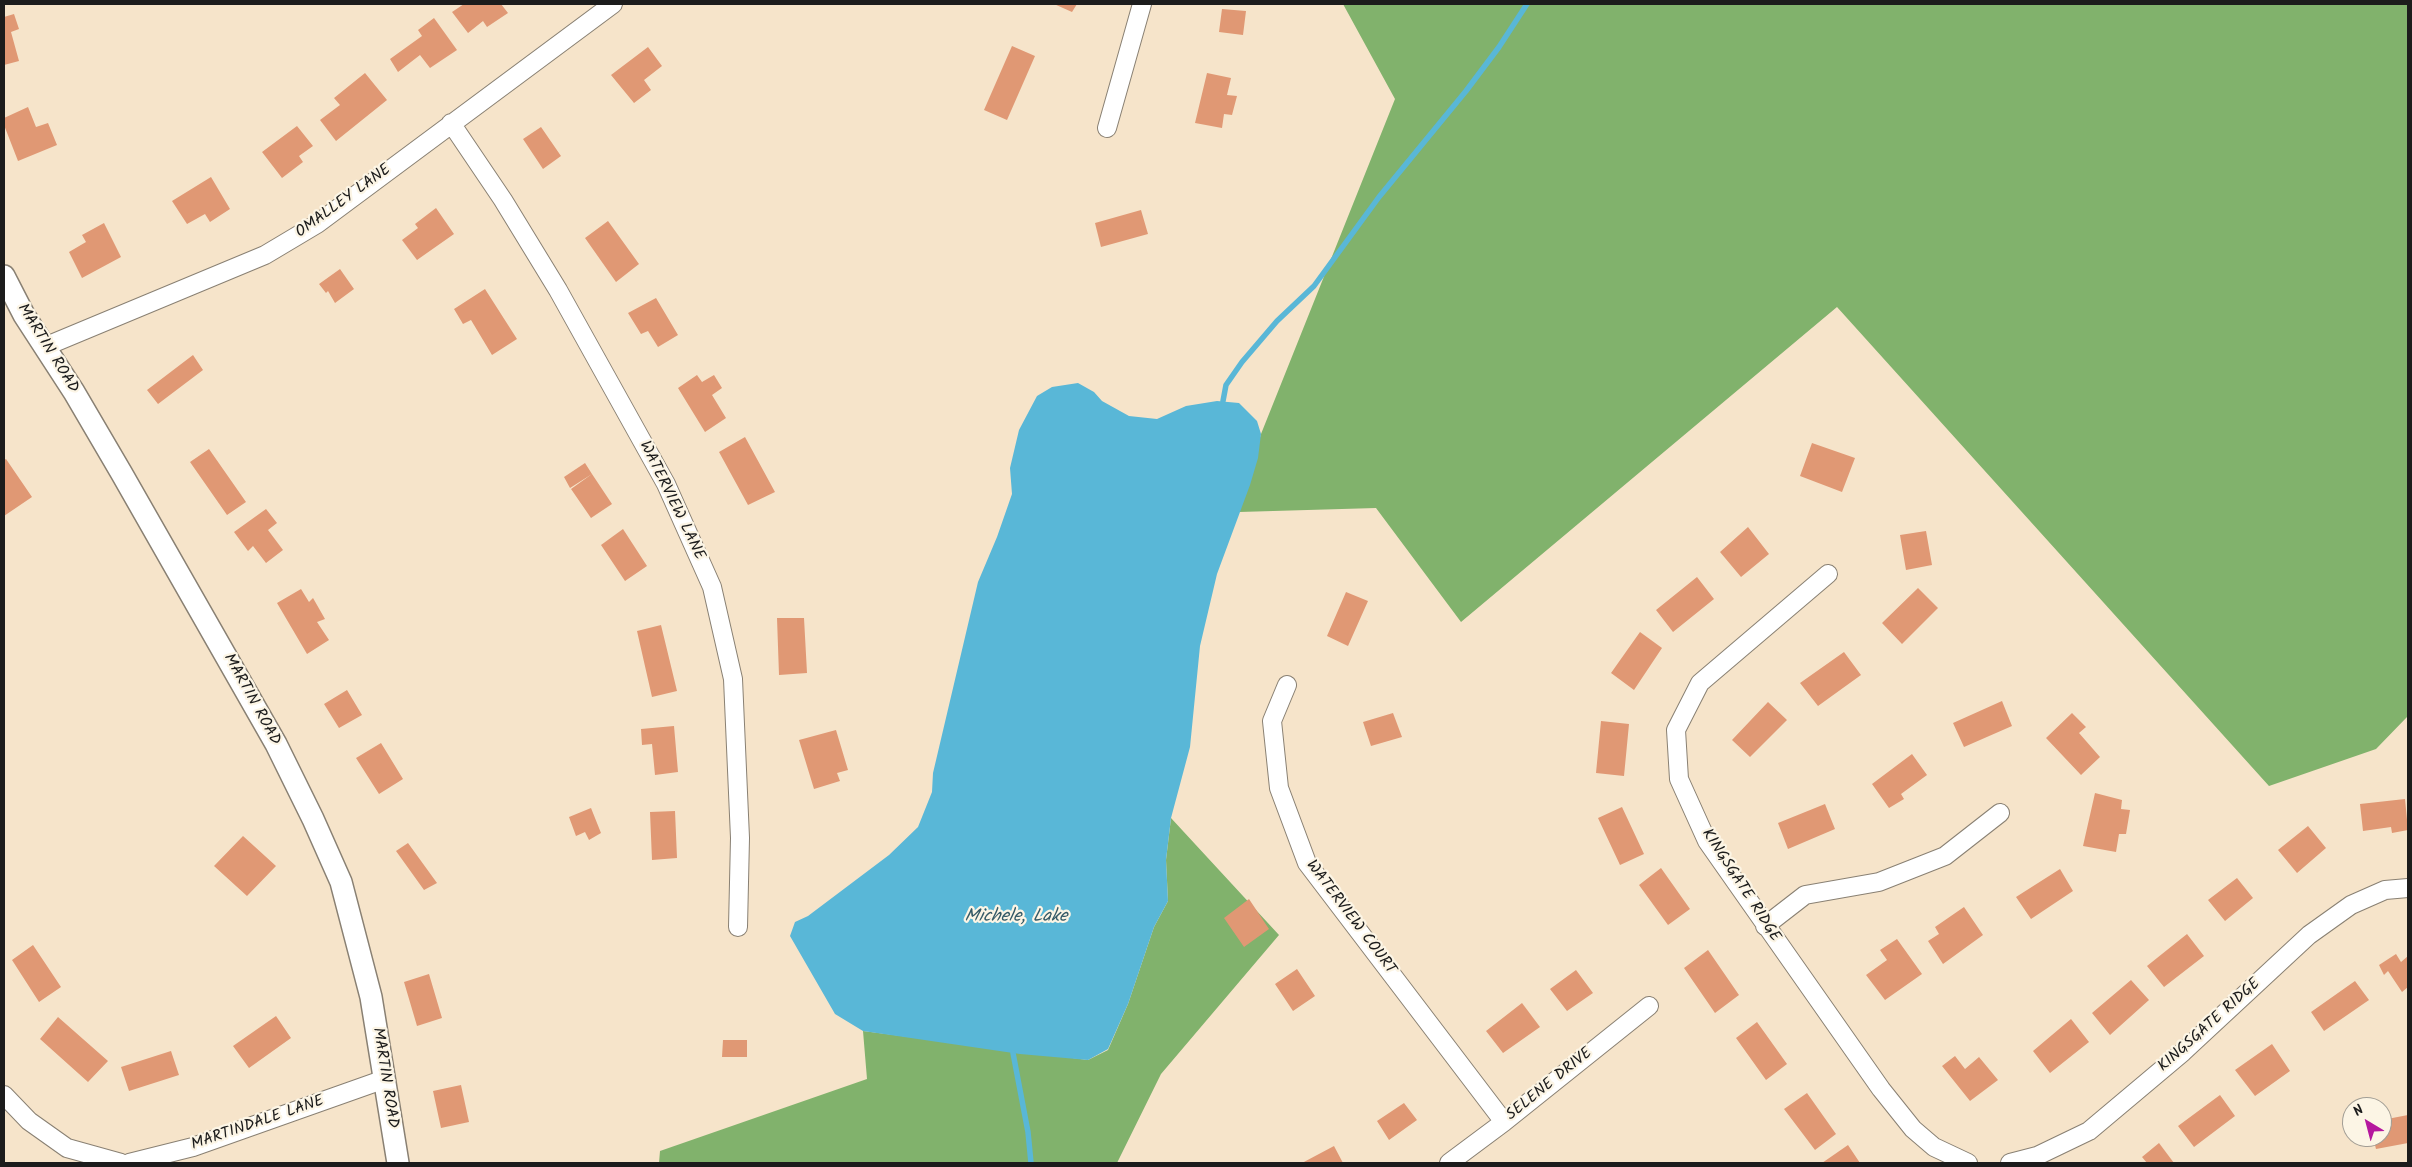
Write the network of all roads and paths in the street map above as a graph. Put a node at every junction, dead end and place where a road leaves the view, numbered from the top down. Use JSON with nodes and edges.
{"nodes":[{"id":1,"x":613,"y":4,"type":"edge"},
{"id":2,"x":1142,"y":4,"type":"edge"},
{"id":3,"x":451,"y":123,"type":"junction"},
{"id":4,"x":1107,"y":128,"type":"dead end"},
{"id":5,"x":4,"y":276,"type":"edge"},
{"id":6,"x":44,"y":347,"type":"junction"},
{"id":7,"x":1828,"y":574,"type":"dead end"},
{"id":8,"x":1286,"y":685,"type":"dead end"},
{"id":9,"x":2000,"y":813,"type":"dead end"},
{"id":10,"x":2408,"y":888,"type":"edge"},
{"id":11,"x":1765,"y":926,"type":"junction"},
{"id":12,"x":738,"y":927,"type":"dead end"},
{"id":13,"x":1649,"y":1006,"type":"dead end"},
{"id":14,"x":385,"y":1079,"type":"junction"},
{"id":15,"x":4,"y":1095,"type":"edge"},
{"id":16,"x":1504,"y":1122,"type":"junction"},
{"id":17,"x":121,"y":1163,"type":"edge"},
{"id":18,"x":129,"y":1163,"type":"edge"},
{"id":19,"x":398,"y":1163,"type":"edge"},
{"id":20,"x":1448,"y":1163,"type":"edge"},
{"id":21,"x":1968,"y":1163,"type":"edge"},
{"id":22,"x":2010,"y":1163,"type":"edge"}],
"edges":[{"from":1,"to":3,"type":"street","name":"OMALLEY LANE"},
{"from":2,"to":4,"type":"street"},
{"from":3,"to":6,"type":"street","name":"OMALLEY LANE"},
{"from":3,"to":12,"type":"street","name":"WATERVIEW LANE"},
{"from":5,"to":6,"type":"street","name":"MARTIN ROAD"},
{"from":6,"to":14,"type":"street","name":"MARTIN ROAD"},
{"from":7,"to":11,"type":"street","name":"KINGSGATE RIDGE"},
{"from":8,"to":16,"type":"street","name":"WATERVIEW COURT"},
{"from":9,"to":11,"type":"street"},
{"from":10,"to":22,"type":"street","name":"KINGSGATE RIDGE"},
{"from":11,"to":21,"type":"street","name":"KINGSGATE RIDGE"},
{"from":13,"to":16,"type":"street","name":"SELENE DRIVE"},
{"from":14,"to":18,"type":"street","name":"MARTINDALE LANE"},
{"from":14,"to":19,"type":"street","name":"MARTIN ROAD"},
{"from":15,"to":17,"type":"street"},
{"from":16,"to":20,"type":"street","name":"SELENE DRIVE"}]}
